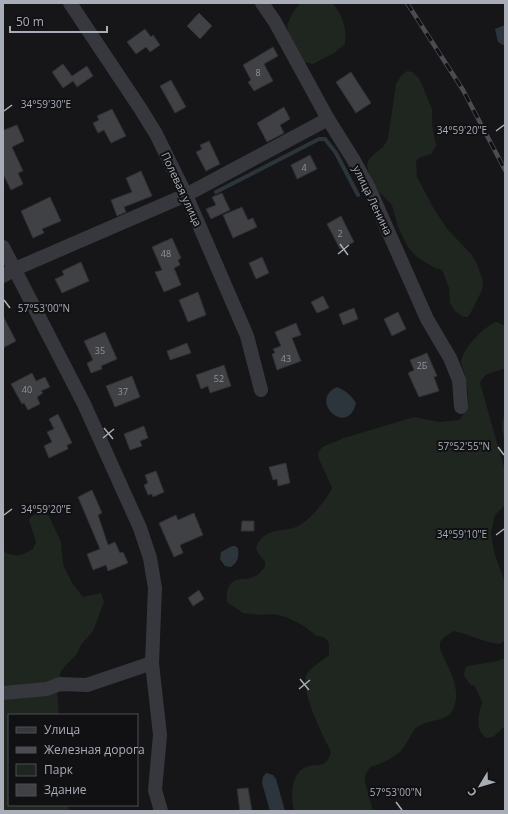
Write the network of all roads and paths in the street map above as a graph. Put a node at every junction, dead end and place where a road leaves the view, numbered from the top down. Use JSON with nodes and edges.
{"nodes":[{"id":1,"x":70,"y":3,"type":"edge"},
{"id":2,"x":262,"y":3,"type":"edge"},
{"id":3,"x":328,"y":119,"type":"junction"},
{"id":4,"x":186,"y":195,"type":"junction"},
{"id":5,"x":3,"y":247,"type":"edge"},
{"id":6,"x":15,"y":269,"type":"junction"},
{"id":7,"x":3,"y":276,"type":"edge"},
{"id":8,"x":261,"y":390,"type":"dead end"},
{"id":9,"x":461,"y":407,"type":"dead end"},
{"id":10,"x":152,"y":663,"type":"junction"},
{"id":11,"x":3,"y":693,"type":"edge"},
{"id":12,"x":161,"y":811,"type":"edge"}],
"edges":[{"from":1,"to":4,"type":"street","name":"Полевая улица"},
{"from":2,"to":3,"type":"street","name":"улица Ленина"},
{"from":3,"to":4,"type":"street"},
{"from":3,"to":9,"type":"street","name":"улица Ленина"},
{"from":4,"to":6,"type":"street"},
{"from":4,"to":8,"type":"street","name":"Полевая улица"},
{"from":5,"to":6,"type":"street"},
{"from":6,"to":7,"type":"street"},
{"from":6,"to":10,"type":"street"},
{"from":10,"to":11,"type":"street"},
{"from":10,"to":12,"type":"street"}]}
